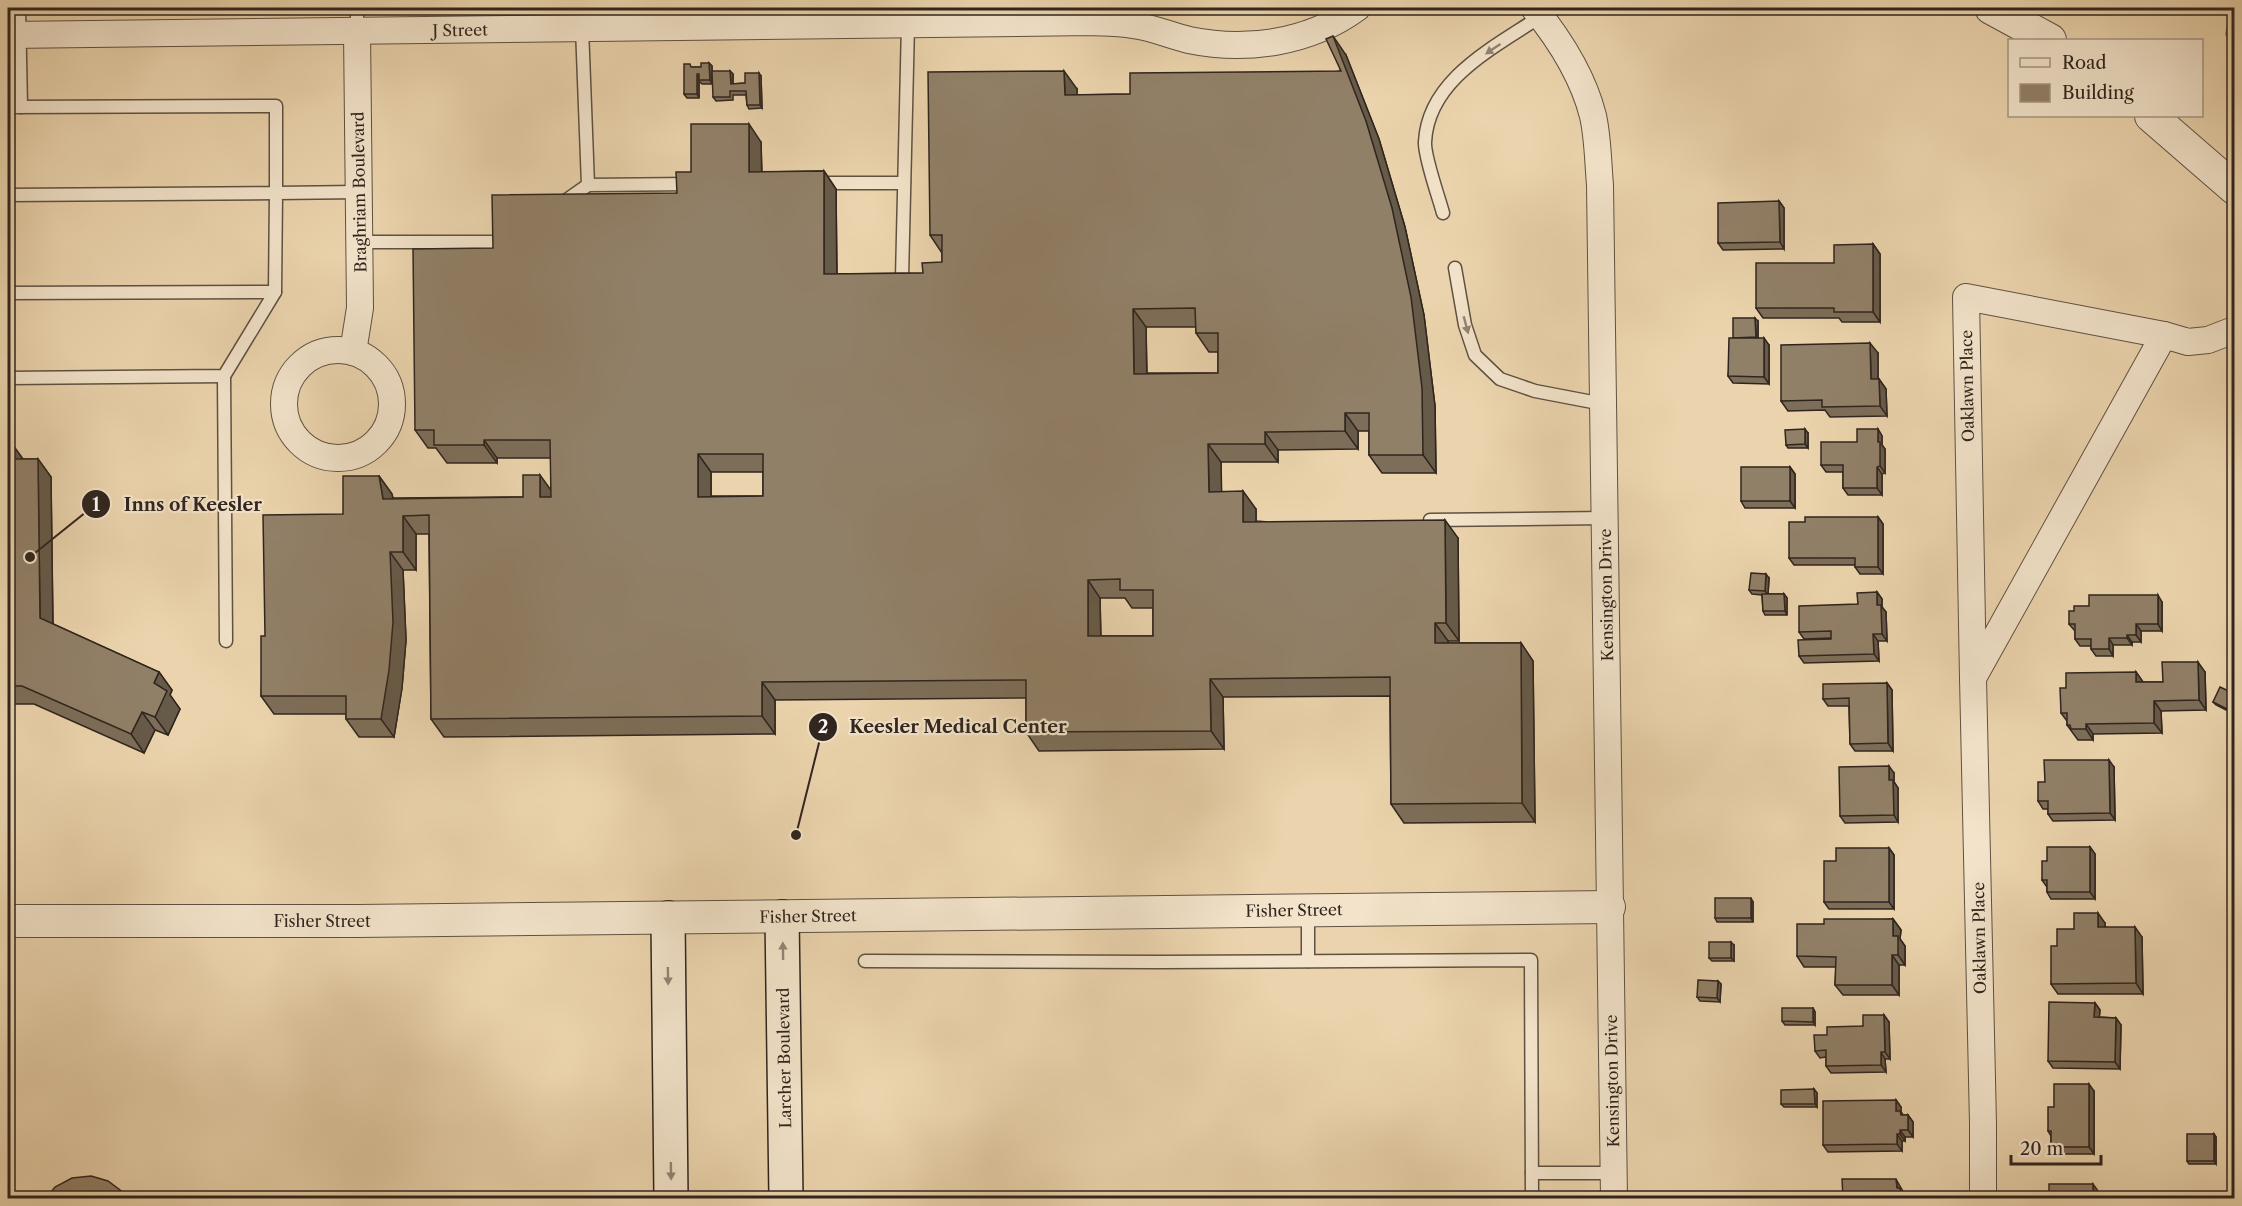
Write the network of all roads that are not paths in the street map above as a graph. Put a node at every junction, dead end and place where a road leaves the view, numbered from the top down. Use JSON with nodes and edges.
{"nodes":[{"id":1,"x":19,"y":8,"type":"edge"},
{"id":2,"x":1357,"y":8,"type":"edge"},
{"id":3,"x":1991,"y":8,"type":"edge"},
{"id":4,"x":1538,"y":12,"type":"edge"},
{"id":5,"x":357,"y":19,"type":"edge"},
{"id":6,"x":908,"y":24,"type":"junction"},
{"id":7,"x":582,"y":28,"type":"junction"},
{"id":8,"x":13,"y":35,"type":"edge"},
{"id":9,"x":2048,"y":39,"type":"edge"},
{"id":10,"x":8,"y":107,"type":"edge"},
{"id":11,"x":21,"y":107,"type":"junction"},
{"id":12,"x":2152,"y":117,"type":"edge"},
{"id":13,"x":704,"y":183,"type":"edge"},
{"id":14,"x":809,"y":183,"type":"edge"},
{"id":15,"x":904,"y":183,"type":"junction"},
{"id":16,"x":588,"y":185,"type":"junction"},
{"id":17,"x":2235,"y":188,"type":"edge"},
{"id":18,"x":359,"y":192,"type":"junction"},
{"id":19,"x":276,"y":193,"type":"junction"},
{"id":20,"x":8,"y":195,"type":"edge"},
{"id":21,"x":548,"y":213,"type":"edge"},
{"id":22,"x":1443,"y":213,"type":"dead end"},
{"id":23,"x":360,"y":242,"type":"junction"},
{"id":24,"x":505,"y":242,"type":"edge"},
{"id":25,"x":1455,"y":268,"type":"dead end"},
{"id":26,"x":902,"y":278,"type":"edge"},
{"id":27,"x":275,"y":292,"type":"junction"},
{"id":28,"x":8,"y":293,"type":"edge"},
{"id":29,"x":2235,"y":330,"type":"edge"},
{"id":30,"x":2164,"y":335,"type":"junction"},
{"id":31,"x":353,"y":352,"type":"junction"},
{"id":32,"x":224,"y":376,"type":"junction"},
{"id":33,"x":8,"y":378,"type":"edge"},
{"id":34,"x":1603,"y":404,"type":"junction"},
{"id":35,"x":1605,"y":518,"type":"junction"},
{"id":36,"x":1413,"y":521,"type":"edge"},
{"id":37,"x":226,"y":641,"type":"dead end"},
{"id":38,"x":1973,"y":678,"type":"junction"},
{"id":39,"x":1609,"y":907,"type":"junction"},
{"id":40,"x":1308,"y":910,"type":"junction"},
{"id":41,"x":782,"y":916,"type":"junction"},
{"id":42,"x":668,"y":918,"type":"junction"},
{"id":43,"x":8,"y":921,"type":"edge"},
{"id":44,"x":866,"y":961,"type":"dead end"},
{"id":45,"x":1308,"y":961,"type":"junction"},
{"id":46,"x":1532,"y":1173,"type":"junction"},
{"id":47,"x":1613,"y":1173,"type":"junction"},
{"id":48,"x":671,"y":1198,"type":"edge"},
{"id":49,"x":786,"y":1198,"type":"edge"},
{"id":50,"x":1532,"y":1198,"type":"edge"},
{"id":51,"x":1614,"y":1198,"type":"edge"},
{"id":52,"x":1983,"y":1198,"type":"edge"}],
"edges":[{"from":1,"to":8,"type":"lane"},
{"from":2,"to":6,"type":"street","name":"J Street"},
{"from":3,"to":9,"type":"street"},
{"from":4,"to":22,"type":"lane","one_way":true},
{"from":4,"to":34,"type":"street","name":"Kensington Drive"},
{"from":5,"to":7,"type":"street","name":"J Street"},
{"from":5,"to":8,"type":"street","name":"J Street"},
{"from":5,"to":18,"type":"street","name":"Braghriam Boulevard"},
{"from":6,"to":7,"type":"street","name":"J Street"},
{"from":6,"to":15,"type":"lane"},
{"from":7,"to":16,"type":"lane"},
{"from":8,"to":11,"type":"lane"},
{"from":10,"to":11,"type":"lane"},
{"from":11,"to":19,"type":"lane"},
{"from":12,"to":17,"type":"street"},
{"from":13,"to":16,"type":"lane"},
{"from":14,"to":15,"type":"lane"},
{"from":15,"to":26,"type":"lane"},
{"from":16,"to":21,"type":"lane"},
{"from":18,"to":19,"type":"lane"},
{"from":18,"to":23,"type":"street","name":"Braghriam Boulevard"},
{"from":19,"to":20,"type":"lane"},
{"from":19,"to":27,"type":"lane"},
{"from":23,"to":24,"type":"lane"},
{"from":23,"to":31,"type":"street","name":"Braghriam Boulevard"},
{"from":25,"to":34,"type":"lane","one_way":true},
{"from":27,"to":28,"type":"lane"},
{"from":27,"to":32,"type":"lane"},
{"from":29,"to":30,"type":"street","name":"Oaklawn Place"},
{"from":30,"to":38,"type":"street"},
{"from":30,"to":38,"type":"street","name":"Oaklawn Place"},
{"from":31,"to":31,"type":"street"},
{"from":32,"to":33,"type":"lane"},
{"from":32,"to":37,"type":"lane"},
{"from":34,"to":35,"type":"street","name":"Kensington Drive"},
{"from":35,"to":36,"type":"lane"},
{"from":35,"to":39,"type":"street","name":"Kensington Drive"},
{"from":38,"to":52,"type":"street","name":"Oaklawn Place"},
{"from":39,"to":40,"type":"street","name":"Fisher Street"},
{"from":39,"to":47,"type":"street","name":"Kensington Drive"},
{"from":40,"to":41,"type":"street","name":"Fisher Street"},
{"from":40,"to":45,"type":"lane"},
{"from":41,"to":42,"type":"street","name":"Fisher Street"},
{"from":49,"to":41,"type":"main road","name":"Larcher Boulevard","one_way":true},
{"from":42,"to":43,"type":"street","name":"Fisher Street"},
{"from":42,"to":48,"type":"main road","one_way":true},
{"from":44,"to":45,"type":"lane"},
{"from":45,"to":46,"type":"lane"},
{"from":46,"to":47,"type":"lane"},
{"from":46,"to":50,"type":"lane"},
{"from":47,"to":51,"type":"street","name":"Kensington Drive"}]}
